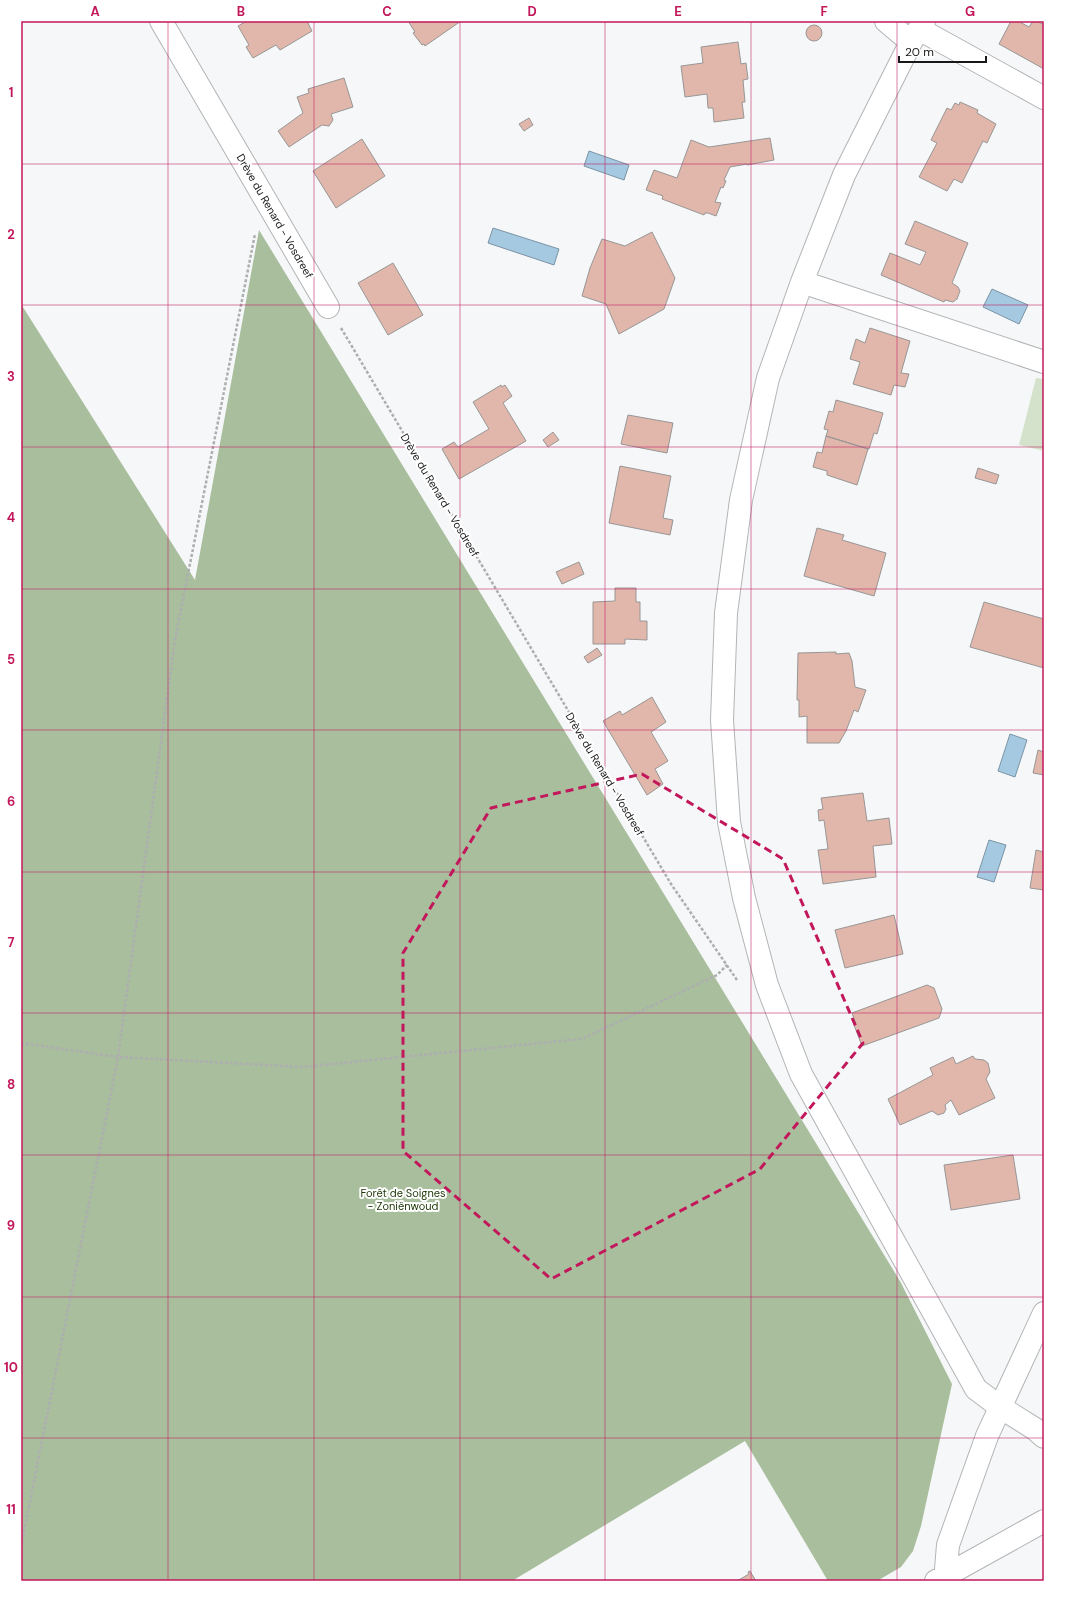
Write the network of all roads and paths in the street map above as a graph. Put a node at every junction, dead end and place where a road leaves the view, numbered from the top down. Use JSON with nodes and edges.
{"nodes":[{"id":1,"x":161,"y":21,"type":"edge"},
{"id":2,"x":886,"y":21,"type":"edge"},
{"id":3,"x":918,"y":31,"type":"edge"},
{"id":4,"x":1044,"y":98,"type":"edge"},
{"id":5,"x":255,"y":233,"type":"dead end"},
{"id":6,"x":802,"y":282,"type":"junction"},
{"id":7,"x":328,"y":307,"type":"joint"},
{"id":8,"x":1044,"y":362,"type":"edge"},
{"id":9,"x":21,"y":1043,"type":"edge"},
{"id":10,"x":118,"y":1057,"type":"junction"},
{"id":11,"x":1044,"y":1313,"type":"edge"},
{"id":12,"x":1000,"y":1407,"type":"junction"},
{"id":13,"x":1044,"y":1437,"type":"edge"},
{"id":14,"x":1044,"y":1521,"type":"edge"},
{"id":15,"x":21,"y":1547,"type":"edge"},
{"id":16,"x":942,"y":1579,"type":"edge"}],
"edges":[{"from":1,"to":7,"type":"street","name":"Drève du Renard - Vosdreef"},
{"from":2,"to":3,"type":"street"},
{"from":3,"to":4,"type":"street"},
{"from":3,"to":6,"type":"street"},
{"from":5,"to":10,"type":"path"},
{"from":6,"to":8,"type":"street"},
{"from":6,"to":12,"type":"street"},
{"from":7,"to":10,"type":"path","name":"Drève du Renard - Vosdreef"},
{"from":9,"to":10,"type":"path"},
{"from":10,"to":15,"type":"path"},
{"from":11,"to":12,"type":"street"},
{"from":12,"to":13,"type":"street"},
{"from":12,"to":16,"type":"street"},
{"from":14,"to":16,"type":"street"}]}
